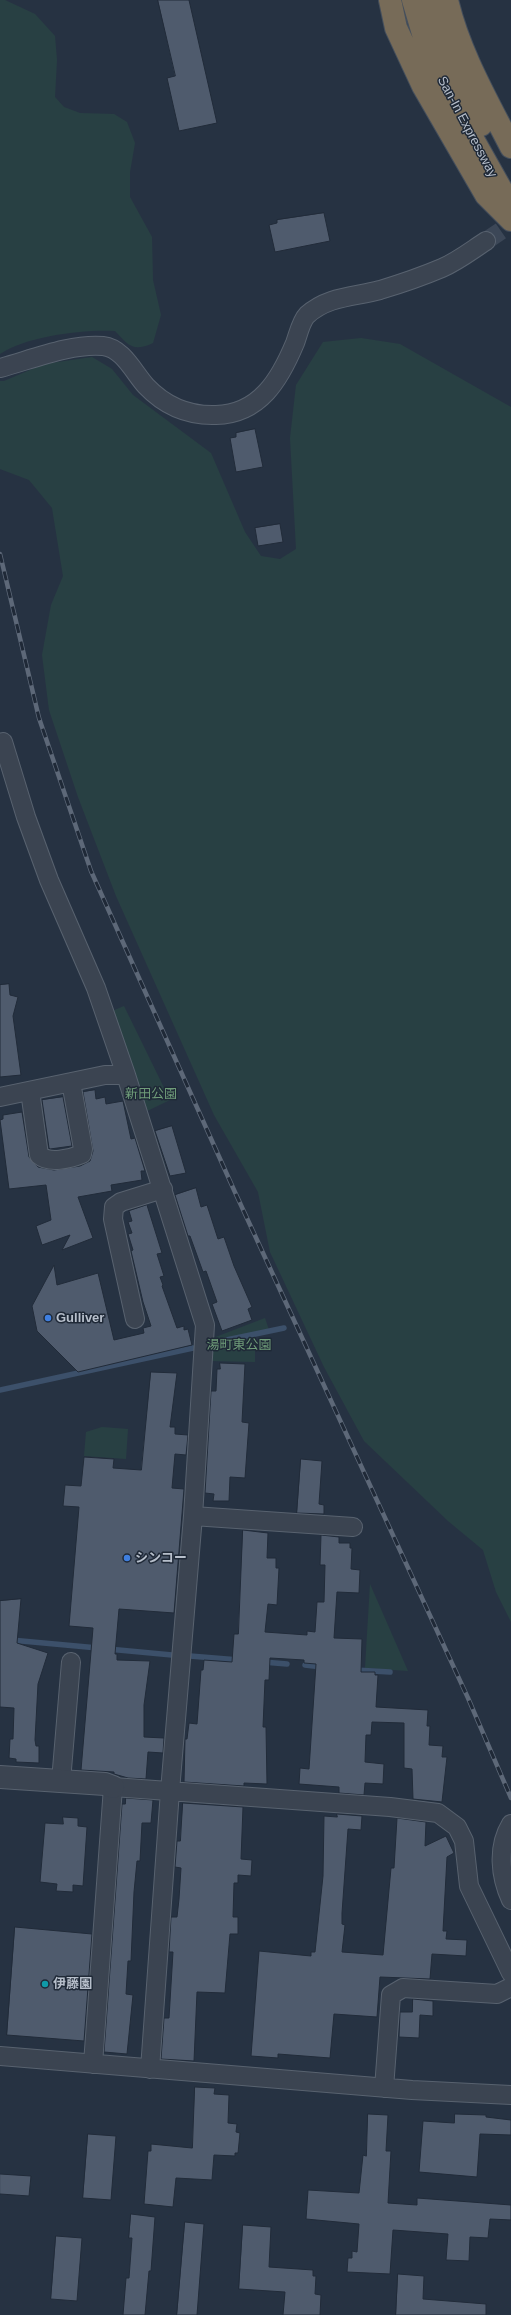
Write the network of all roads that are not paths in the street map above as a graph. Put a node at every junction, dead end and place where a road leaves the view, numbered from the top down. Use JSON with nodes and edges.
{"nodes":[{"id":1,"x":390,"y":0,"type":"edge"},
{"id":2,"x":413,"y":0,"type":"edge"},
{"id":3,"x":430,"y":0,"type":"edge"},
{"id":4,"x":447,"y":0,"type":"edge"},
{"id":5,"x":511,"y":147,"type":"edge"},
{"id":6,"x":511,"y":182,"type":"edge"},
{"id":7,"x":511,"y":206,"type":"edge"},
{"id":8,"x":511,"y":220,"type":"edge"},
{"id":9,"x":486,"y":242,"type":"tunnel mouth"},
{"id":10,"x":0,"y":368,"type":"edge"},
{"id":11,"x":1,"y":738,"type":"edge"},
{"id":12,"x":126,"y":1075,"type":"junction"},
{"id":13,"x":71,"y":1082,"type":"junction"},
{"id":14,"x":30,"y":1091,"type":"junction"},
{"id":15,"x":0,"y":1097,"type":"edge"},
{"id":16,"x":163,"y":1189,"type":"junction"},
{"id":17,"x":135,"y":1319,"type":"dead end"},
{"id":18,"x":193,"y":1516,"type":"junction"},
{"id":19,"x":354,"y":1527,"type":"dead end"},
{"id":20,"x":71,"y":1662,"type":"dead end"},
{"id":21,"x":0,"y":1777,"type":"edge"},
{"id":22,"x":61,"y":1781,"type":"junction"},
{"id":23,"x":113,"y":1787,"type":"junction"},
{"id":24,"x":170,"y":1792,"type":"junction"},
{"id":25,"x":511,"y":1824,"type":"edge"},
{"id":26,"x":511,"y":1900,"type":"edge"},
{"id":27,"x":511,"y":1973,"type":"edge"},
{"id":28,"x":511,"y":1987,"type":"edge"},
{"id":29,"x":0,"y":2056,"type":"edge"},
{"id":30,"x":92,"y":2064,"type":"junction"},
{"id":31,"x":150,"y":2069,"type":"junction"},
{"id":32,"x":384,"y":2088,"type":"junction"},
{"id":33,"x":511,"y":2095,"type":"edge"}],
"edges":[{"from":1,"to":8,"type":"highway"},
{"from":2,"to":7,"type":"highway","name":"San-In Expressway"},
{"from":3,"to":6,"type":"highway","name":"San-In Expressway"},
{"from":4,"to":5,"type":"highway"},
{"from":9,"to":10,"type":"street"},
{"from":11,"to":12,"type":"street"},
{"from":12,"to":13,"type":"street"},
{"from":12,"to":16,"type":"street"},
{"from":13,"to":14,"type":"street"},
{"from":13,"to":14,"type":"street"},
{"from":14,"to":15,"type":"street"},
{"from":16,"to":17,"type":"street"},
{"from":16,"to":18,"type":"street"},
{"from":18,"to":19,"type":"street"},
{"from":18,"to":24,"type":"street"},
{"from":20,"to":22,"type":"street"},
{"from":21,"to":22,"type":"street"},
{"from":22,"to":23,"type":"street"},
{"from":23,"to":24,"type":"street"},
{"from":23,"to":30,"type":"street"},
{"from":24,"to":27,"type":"street"},
{"from":24,"to":31,"type":"street"},
{"from":25,"to":26,"type":"street"},
{"from":28,"to":32,"type":"street"},
{"from":29,"to":30,"type":"street"},
{"from":30,"to":31,"type":"street"},
{"from":31,"to":32,"type":"street"},
{"from":32,"to":33,"type":"street"}]}
